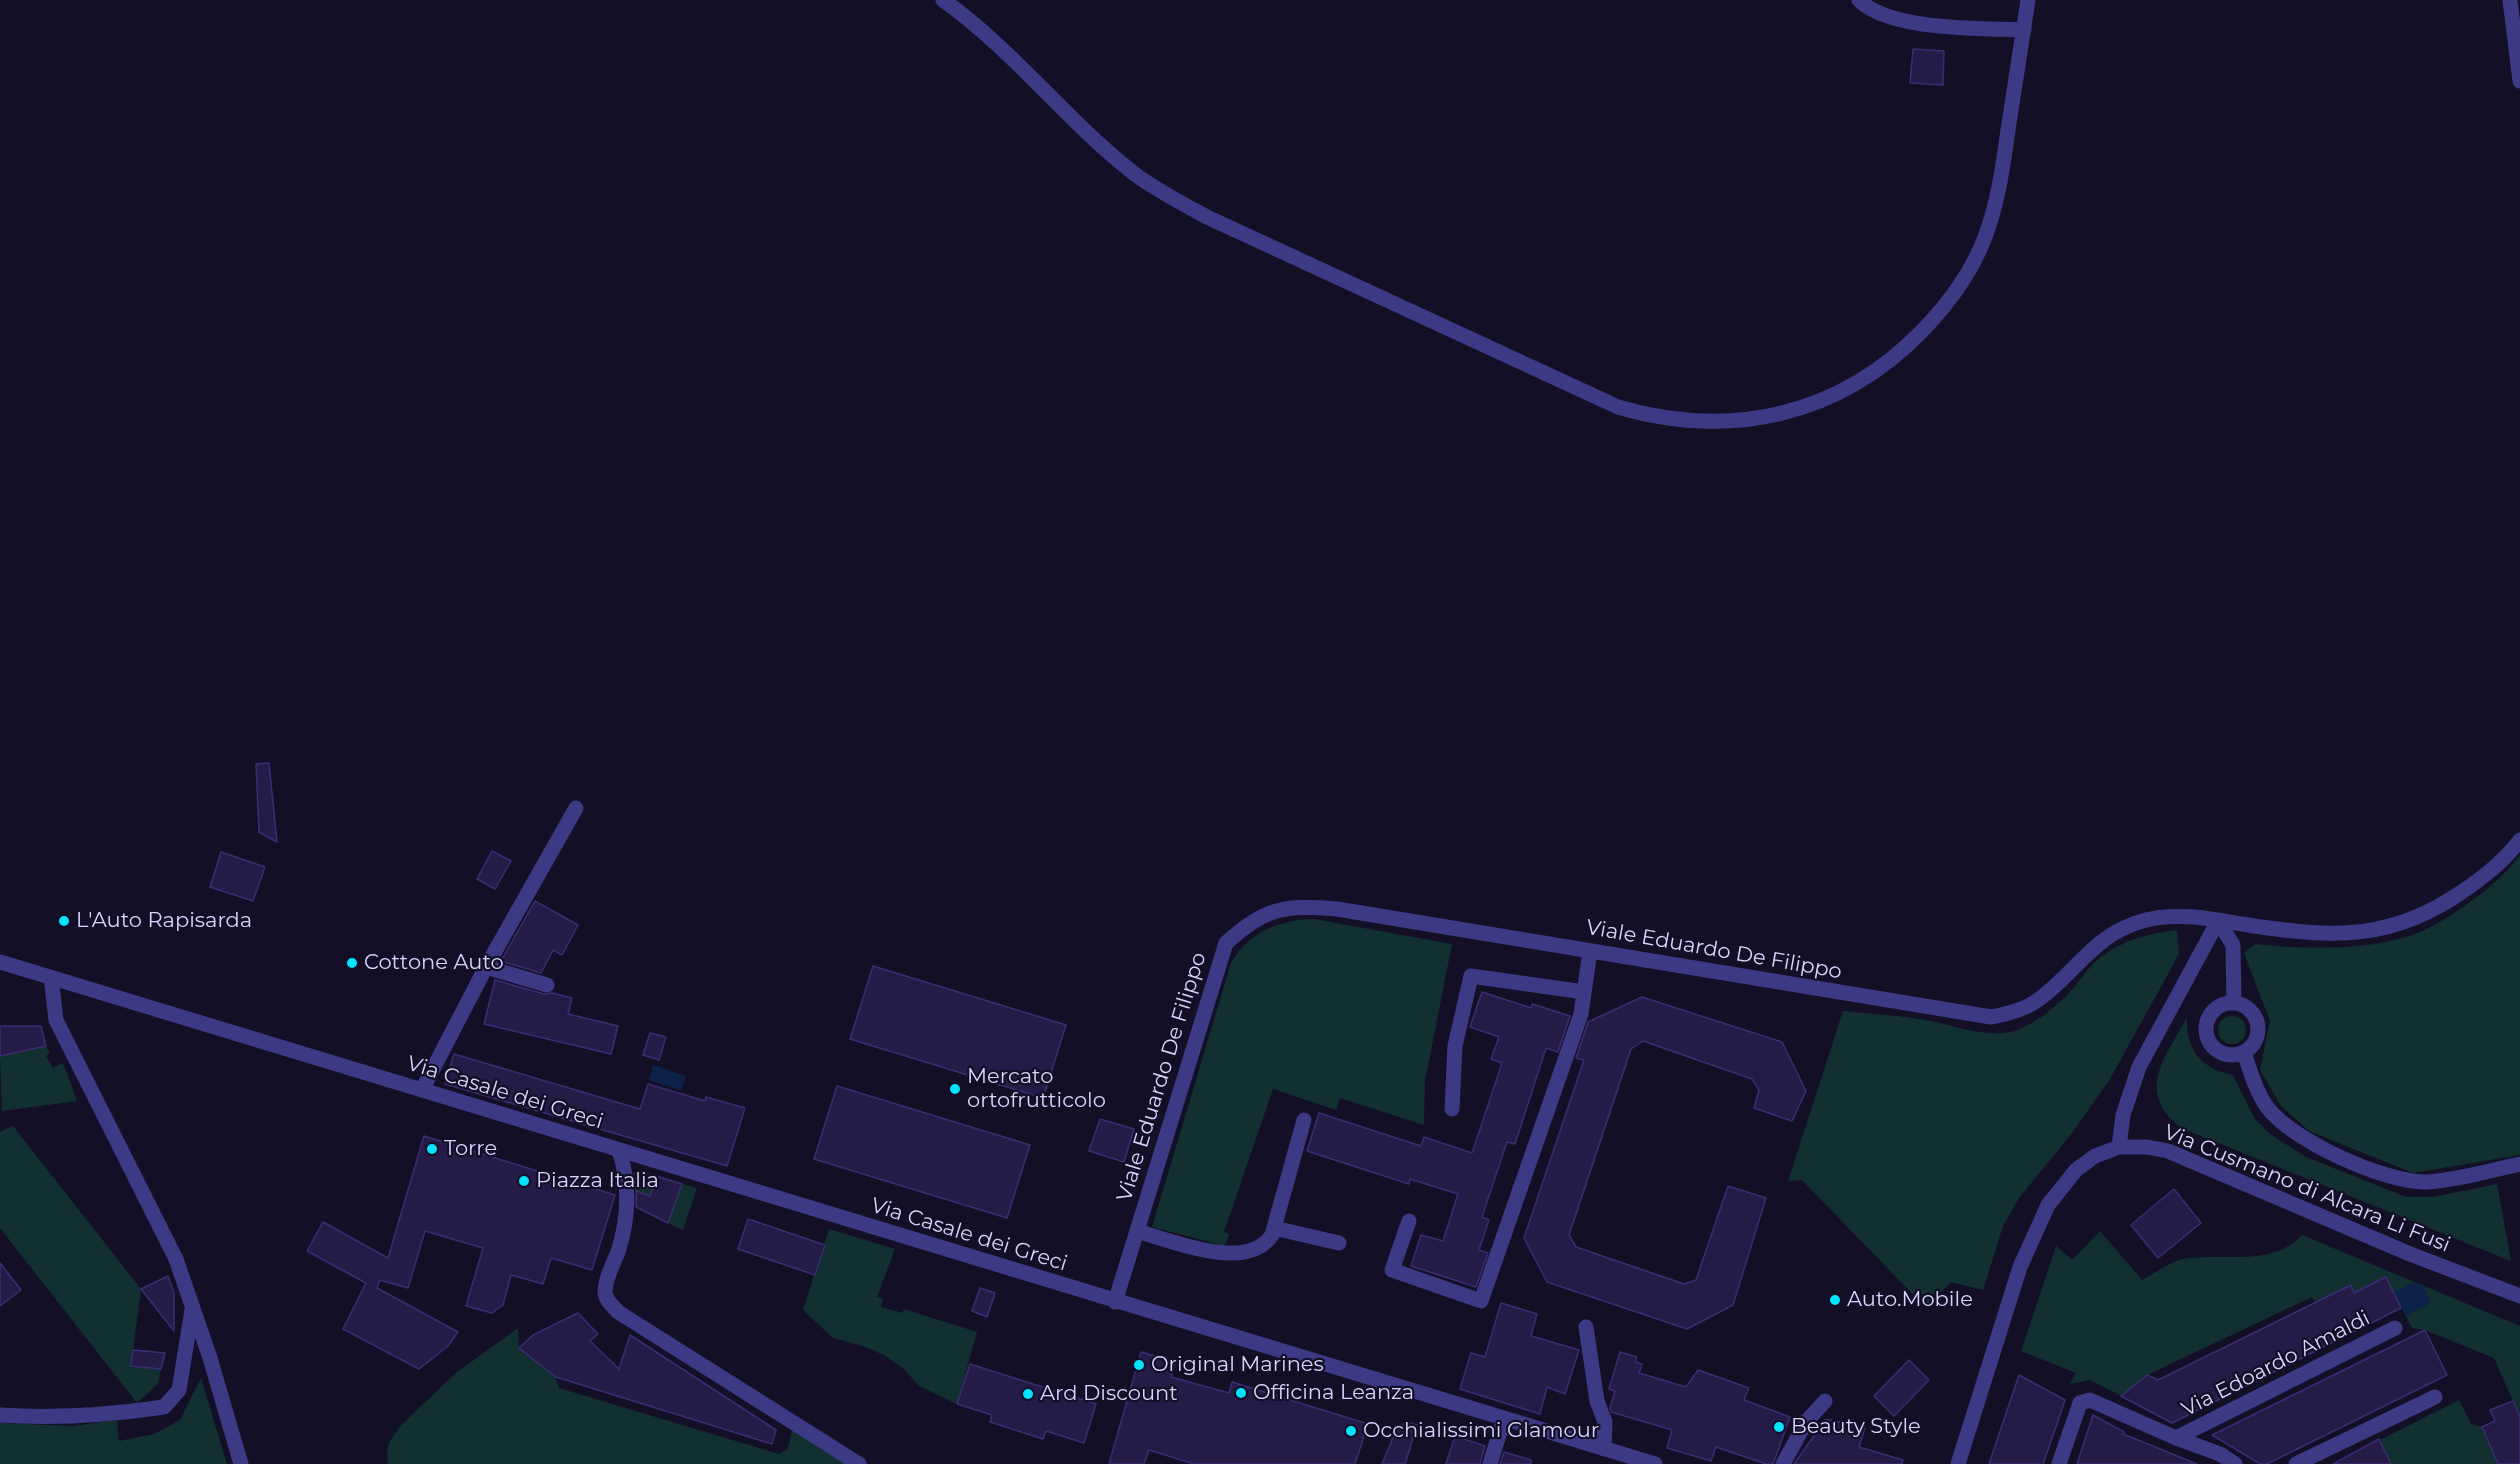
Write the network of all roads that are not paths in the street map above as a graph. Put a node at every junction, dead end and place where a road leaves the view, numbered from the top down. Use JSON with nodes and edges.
{"nodes":[{"id":1,"x":943,"y":0,"type":"edge"},
{"id":2,"x":1859,"y":0,"type":"edge"},
{"id":3,"x":2028,"y":0,"type":"edge"},
{"id":4,"x":2510,"y":0,"type":"edge"},
{"id":5,"x":2024,"y":30,"type":"junction"},
{"id":6,"x":2520,"y":81,"type":"edge"},
{"id":7,"x":576,"y":808,"type":"dead end"},
{"id":8,"x":2520,"y":840,"type":"edge"},
{"id":9,"x":2218,"y":921,"type":"junction"},
{"id":10,"x":1590,"y":951,"type":"junction"},
{"id":11,"x":0,"y":962,"type":"edge"},
{"id":12,"x":486,"y":967,"type":"junction"},
{"id":13,"x":51,"y":977,"type":"junction"},
{"id":14,"x":547,"y":985,"type":"dead end"},
{"id":15,"x":1584,"y":992,"type":"junction"},
{"id":16,"x":2234,"y":1003,"type":"junction"},
{"id":17,"x":2244,"y":1052,"type":"junction"},
{"id":18,"x":422,"y":1090,"type":"junction"},
{"id":19,"x":1452,"y":1109,"type":"dead end"},
{"id":20,"x":1304,"y":1120,"type":"dead end"},
{"id":21,"x":2119,"y":1147,"type":"junction"},
{"id":22,"x":619,"y":1150,"type":"junction"},
{"id":23,"x":2520,"y":1164,"type":"edge"},
{"id":24,"x":1409,"y":1221,"type":"dead end"},
{"id":25,"x":1274,"y":1228,"type":"junction"},
{"id":26,"x":1137,"y":1231,"type":"junction"},
{"id":27,"x":1339,"y":1243,"type":"dead end"},
{"id":28,"x":2520,"y":1296,"type":"edge"},
{"id":29,"x":1115,"y":1302,"type":"junction"},
{"id":30,"x":192,"y":1307,"type":"junction"},
{"id":31,"x":1586,"y":1326,"type":"dead end"},
{"id":32,"x":2396,"y":1328,"type":"dead end"},
{"id":33,"x":2435,"y":1397,"type":"dead end"},
{"id":34,"x":1825,"y":1401,"type":"dead end"},
{"id":35,"x":0,"y":1415,"type":"edge"},
{"id":36,"x":1504,"y":1419,"type":"junction"},
{"id":37,"x":2176,"y":1438,"type":"junction"},
{"id":38,"x":1604,"y":1449,"type":"junction"},
{"id":39,"x":241,"y":1464,"type":"edge"},
{"id":40,"x":859,"y":1464,"type":"edge"},
{"id":41,"x":1490,"y":1464,"type":"edge"},
{"id":42,"x":1655,"y":1464,"type":"edge"},
{"id":43,"x":1783,"y":1464,"type":"edge"},
{"id":44,"x":1958,"y":1464,"type":"edge"},
{"id":45,"x":2059,"y":1464,"type":"edge"},
{"id":46,"x":2235,"y":1464,"type":"edge"},
{"id":47,"x":2296,"y":1464,"type":"edge"}],
"edges":[{"from":1,"to":5,"type":"street"},
{"from":2,"to":5,"type":"street"},
{"from":3,"to":5,"type":"street"},
{"from":4,"to":6,"type":"street"},
{"from":7,"to":12,"type":"street"},
{"from":8,"to":9,"type":"street","name":"Viale Eduardo De Filippo"},
{"from":9,"to":10,"type":"street","name":"Viale Eduardo De Filippo"},
{"from":9,"to":16,"type":"street"},
{"from":9,"to":21,"type":"street"},
{"from":10,"to":15,"type":"street"},
{"from":10,"to":26,"type":"street","name":"Viale Eduardo De Filippo"},
{"from":11,"to":13,"type":"street","name":"Via Casale dei Greci"},
{"from":12,"to":14,"type":"street"},
{"from":12,"to":18,"type":"street"},
{"from":13,"to":18,"type":"street","name":"Via Casale dei Greci"},
{"from":13,"to":30,"type":"street"},
{"from":15,"to":19,"type":"street"},
{"from":15,"to":24,"type":"street"},
{"from":16,"to":17,"type":"street"},
{"from":16,"to":17,"type":"street"},
{"from":17,"to":23,"type":"street"},
{"from":18,"to":22,"type":"street","name":"Via Casale dei Greci"},
{"from":20,"to":25,"type":"street"},
{"from":21,"to":28,"type":"street","name":"Via Cusmano di Alcara Li Fusi"},
{"from":21,"to":44,"type":"street","name":"Via Cusmano di Alcara Li Fusi"},
{"from":22,"to":29,"type":"street","name":"Via Casale dei Greci"},
{"from":22,"to":40,"type":"street"},
{"from":25,"to":26,"type":"street"},
{"from":25,"to":27,"type":"street"},
{"from":26,"to":29,"type":"street","name":"Viale Eduardo De Filippo"},
{"from":29,"to":36,"type":"street","name":"Via Casale dei Greci"},
{"from":30,"to":35,"type":"street"},
{"from":30,"to":39,"type":"street"},
{"from":31,"to":38,"type":"street"},
{"from":32,"to":37,"type":"street","name":"Via Edoardo Amaldi"},
{"from":33,"to":47,"type":"street"},
{"from":34,"to":43,"type":"street"},
{"from":36,"to":38,"type":"street","name":"Via Casale dei Greci"},
{"from":36,"to":41,"type":"street"},
{"from":37,"to":45,"type":"street"},
{"from":37,"to":46,"type":"street"},
{"from":38,"to":42,"type":"street","name":"Via Casale dei Greci"}]}
